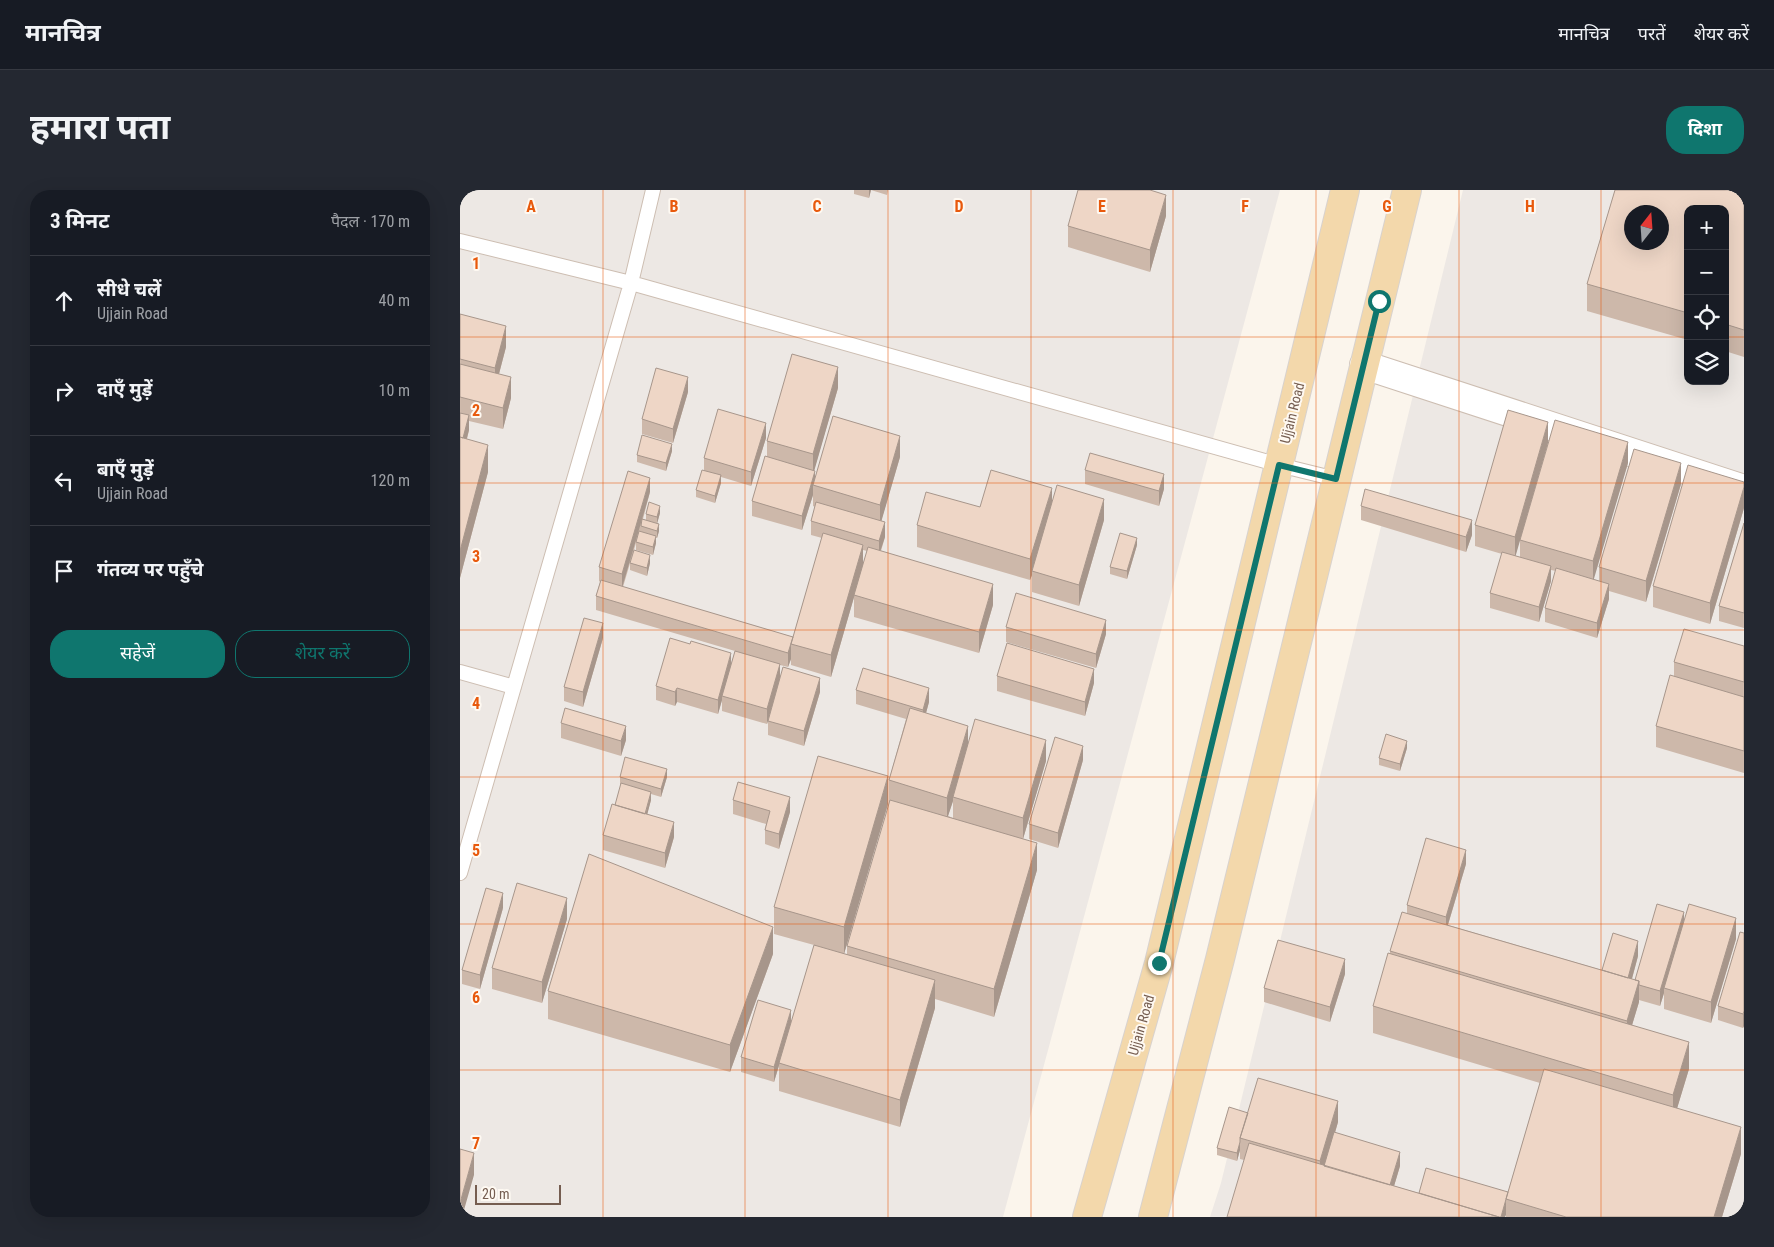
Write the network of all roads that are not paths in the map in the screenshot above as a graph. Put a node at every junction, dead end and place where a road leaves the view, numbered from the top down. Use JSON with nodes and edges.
{"nodes":[{"id":1,"x":653,"y":190,"type":"edge"},
{"id":2,"x":1345,"y":190,"type":"edge"},
{"id":3,"x":1407,"y":190,"type":"edge"},
{"id":4,"x":460,"y":241,"type":"edge"},
{"id":5,"x":630,"y":282,"type":"junction"},
{"id":6,"x":1364,"y":365,"type":"junction"},
{"id":7,"x":1279,"y":465,"type":"junction"},
{"id":8,"x":1336,"y":479,"type":"junction"},
{"id":9,"x":1744,"y":489,"type":"edge"},
{"id":10,"x":460,"y":672,"type":"edge"},
{"id":11,"x":514,"y":687,"type":"junction"},
{"id":12,"x":460,"y":873,"type":"edge"},
{"id":13,"x":1087,"y":1217,"type":"edge"},
{"id":14,"x":1152,"y":1217,"type":"edge"}],
"edges":[{"from":1,"to":5,"type":"lane"},
{"from":2,"to":7,"type":"main road","name":"Ujjain Road"},
{"from":3,"to":6,"type":"main road"},
{"from":4,"to":5,"type":"lane"},
{"from":5,"to":7,"type":"lane"},
{"from":5,"to":11,"type":"lane"},
{"from":6,"to":8,"type":"main road"},
{"from":6,"to":9,"type":"street"},
{"from":7,"to":8,"type":"lane"},
{"from":7,"to":13,"type":"main road","name":"Ujjain Road"},
{"from":8,"to":14,"type":"main road"},
{"from":10,"to":11,"type":"lane"},
{"from":11,"to":12,"type":"lane"}]}
